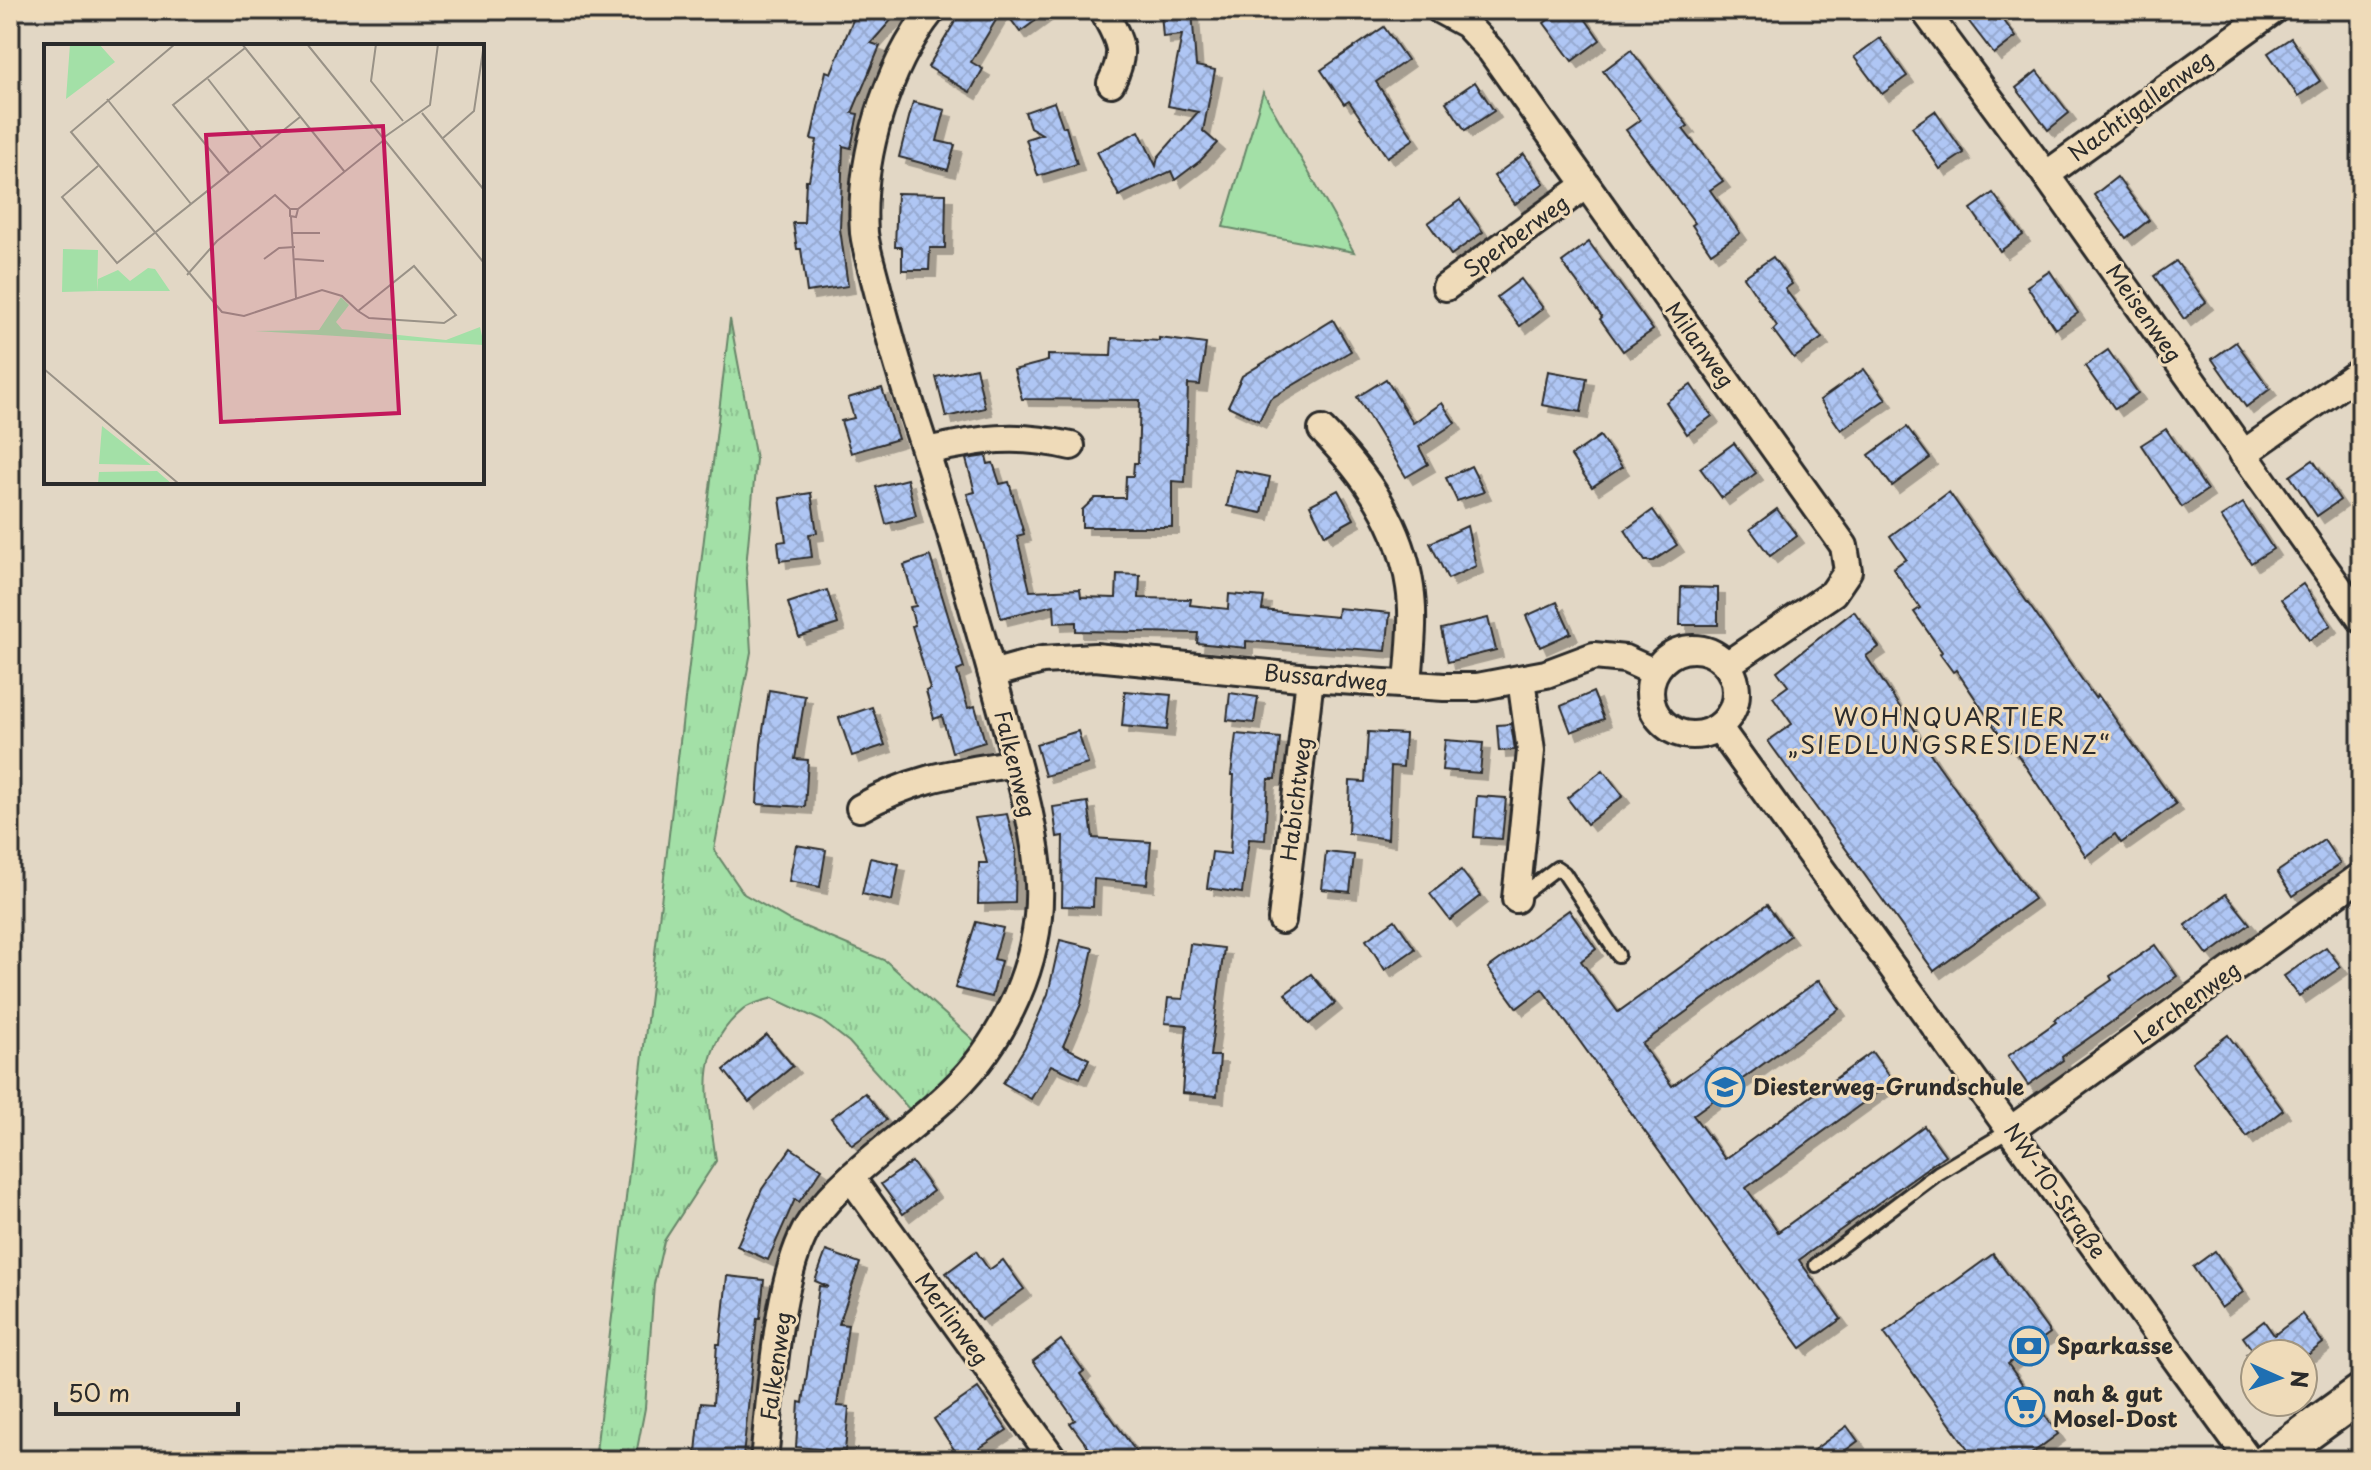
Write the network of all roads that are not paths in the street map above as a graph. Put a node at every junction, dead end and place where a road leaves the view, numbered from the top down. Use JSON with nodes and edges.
{"nodes":[{"id":1,"x":932,"y":10,"type":"edge"},
{"id":2,"x":1103,"y":10,"type":"edge"},
{"id":3,"x":1440,"y":10,"type":"edge"},
{"id":4,"x":1924,"y":10,"type":"edge"},
{"id":5,"x":2274,"y":10,"type":"edge"},
{"id":6,"x":1111,"y":83,"type":"dead end"},
{"id":7,"x":2046,"y":175,"type":"junction"},
{"id":8,"x":1586,"y":185,"type":"junction"},
{"id":9,"x":1446,"y":287,"type":"dead end"},
{"id":10,"x":2361,"y":371,"type":"edge"},
{"id":11,"x":1322,"y":430,"type":"dead end"},
{"id":12,"x":1071,"y":446,"type":"dead end"},
{"id":13,"x":926,"y":451,"type":"junction"},
{"id":14,"x":2243,"y":454,"type":"junction"},
{"id":15,"x":2361,"y":619,"type":"edge"},
{"id":16,"x":1728,"y":664,"type":"junction"},
{"id":17,"x":1654,"y":672,"type":"junction"},
{"id":18,"x":992,"y":674,"type":"junction"},
{"id":19,"x":1310,"y":678,"type":"junction"},
{"id":20,"x":1521,"y":679,"type":"junction"},
{"id":21,"x":1408,"y":685,"type":"junction"},
{"id":22,"x":1719,"y":728,"type":"junction"},
{"id":23,"x":1016,"y":763,"type":"junction"},
{"id":24,"x":860,"y":808,"type":"dead end"},
{"id":25,"x":2361,"y":876,"type":"edge"},
{"id":26,"x":1516,"y":899,"type":"joint"},
{"id":27,"x":1282,"y":920,"type":"dead end"},
{"id":28,"x":1618,"y":955,"type":"dead end"},
{"id":29,"x":2012,"y":1129,"type":"junction"},
{"id":30,"x":851,"y":1178,"type":"junction"},
{"id":31,"x":1816,"y":1265,"type":"dead end"},
{"id":32,"x":2361,"y":1393,"type":"edge"},
{"id":33,"x":2266,"y":1459,"type":"edge"},
{"id":34,"x":764,"y":1460,"type":"edge"},
{"id":35,"x":1054,"y":1460,"type":"edge"}],
"edges":[{"from":1,"to":13,"type":"street","name":"Falkenweg"},
{"from":2,"to":6,"type":"street"},
{"from":3,"to":8,"type":"street","name":"Milanweg"},
{"from":4,"to":7,"type":"street","name":"Meisenweg"},
{"from":5,"to":7,"type":"street","name":"Nachtigallenweg"},
{"from":7,"to":14,"type":"street","name":"Meisenweg"},
{"from":8,"to":9,"type":"street","name":"Sperberweg"},
{"from":8,"to":16,"type":"street","name":"Milanweg"},
{"from":10,"to":14,"type":"street"},
{"from":11,"to":21,"type":"street"},
{"from":12,"to":13,"type":"street"},
{"from":13,"to":18,"type":"street","name":"Falkenweg"},
{"from":14,"to":15,"type":"street","name":"Meisenweg"},
{"from":16,"to":17,"type":"street"},
{"from":16,"to":22,"type":"street"},
{"from":17,"to":20,"type":"street","name":"Bussardweg"},
{"from":17,"to":22,"type":"street"},
{"from":18,"to":19,"type":"street","name":"Bussardweg"},
{"from":18,"to":23,"type":"street","name":"Falkenweg"},
{"from":19,"to":21,"type":"street","name":"Bussardweg"},
{"from":19,"to":27,"type":"street","name":"Habichtweg"},
{"from":20,"to":21,"type":"street","name":"Bussardweg"},
{"from":20,"to":26,"type":"street"},
{"from":22,"to":29,"type":"street","name":"NW-10-Straße"},
{"from":23,"to":24,"type":"street"},
{"from":23,"to":30,"type":"street","name":"Falkenweg"},
{"from":25,"to":29,"type":"street","name":"Lerchenweg"},
{"from":26,"to":28,"type":"lane"},
{"from":29,"to":31,"type":"lane"},
{"from":29,"to":33,"type":"street","name":"NW-10-Straße"},
{"from":30,"to":34,"type":"street","name":"Falkenweg"},
{"from":30,"to":35,"type":"street","name":"Merlinweg"},
{"from":32,"to":33,"type":"street"}]}
